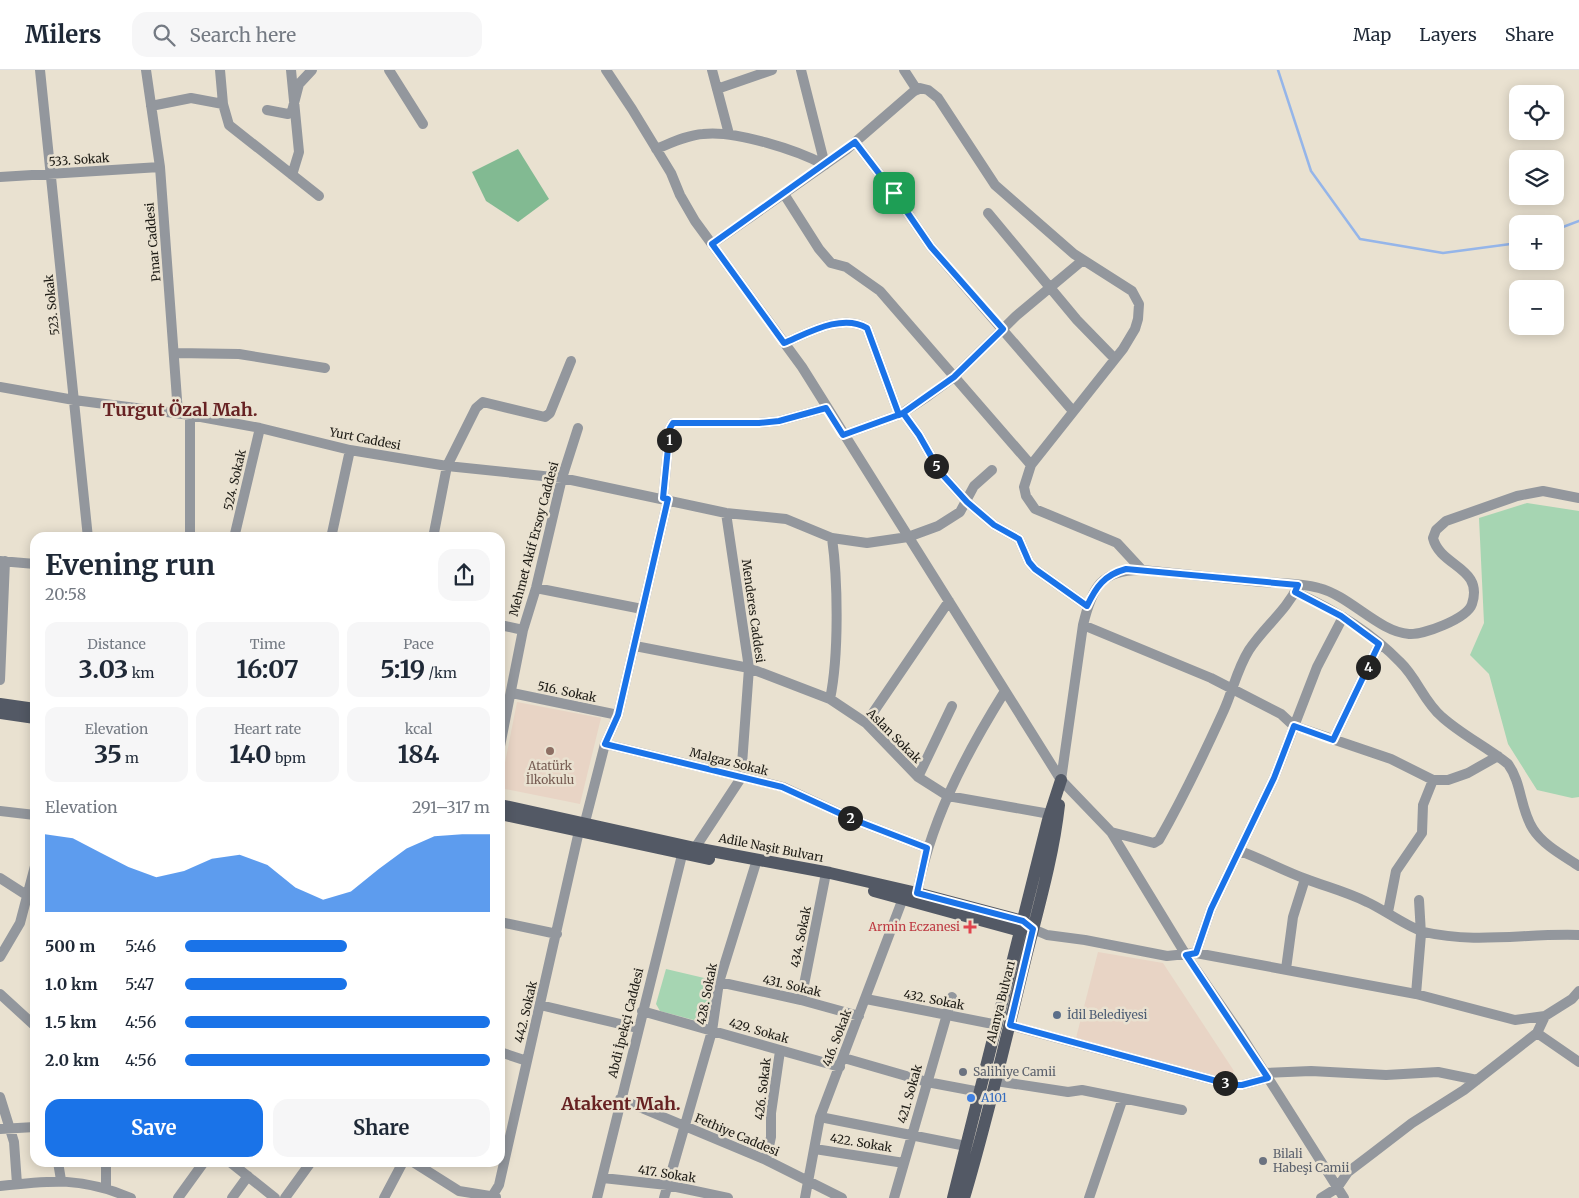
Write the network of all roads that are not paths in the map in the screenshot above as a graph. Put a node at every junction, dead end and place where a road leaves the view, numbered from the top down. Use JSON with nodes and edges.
{"nodes":[{"id":1,"x":40,"y":70,"type":"edge"},
{"id":2,"x":146,"y":70,"type":"edge"},
{"id":3,"x":220,"y":70,"type":"edge"},
{"id":4,"x":291,"y":70,"type":"edge"},
{"id":5,"x":312,"y":70,"type":"edge"},
{"id":6,"x":390,"y":70,"type":"edge"},
{"id":7,"x":606,"y":70,"type":"edge"},
{"id":8,"x":712,"y":70,"type":"edge"},
{"id":9,"x":772,"y":70,"type":"edge"},
{"id":10,"x":801,"y":70,"type":"edge"},
{"id":11,"x":904,"y":70,"type":"edge"},
{"id":12,"x":717,"y":89,"type":"junction"},
{"id":13,"x":918,"y":90,"type":"junction"},
{"id":14,"x":223,"y":104,"type":"junction"},
{"id":15,"x":294,"y":104,"type":"junction"},
{"id":16,"x":151,"y":106,"type":"junction"},
{"id":17,"x":267,"y":110,"type":"dead end"},
{"id":18,"x":423,"y":124,"type":"dead end"},
{"id":19,"x":729,"y":134,"type":"junction"},
{"id":20,"x":855,"y":142,"type":"junction"},
{"id":21,"x":656,"y":149,"type":"junction"},
{"id":22,"x":825,"y":165,"type":"junction"},
{"id":23,"x":160,"y":167,"type":"junction"},
{"id":24,"x":51,"y":174,"type":"junction"},
{"id":25,"x":292,"y":175,"type":"junction"},
{"id":26,"x":0,"y":177,"type":"edge"},
{"id":27,"x":784,"y":194,"type":"junction"},
{"id":28,"x":319,"y":196,"type":"dead end"},
{"id":29,"x":988,"y":214,"type":"dead end"},
{"id":30,"x":712,"y":244,"type":"junction"},
{"id":31,"x":1083,"y":260,"type":"junction"},
{"id":32,"x":1052,"y":288,"type":"junction"},
{"id":33,"x":1003,"y":329,"type":"junction"},
{"id":34,"x":784,"y":343,"type":"junction"},
{"id":35,"x":175,"y":353,"type":"junction"},
{"id":36,"x":1115,"y":359,"type":"junction"},
{"id":37,"x":571,"y":361,"type":"dead end"},
{"id":38,"x":325,"y":368,"type":"dead end"},
{"id":39,"x":954,"y":377,"type":"junction"},
{"id":40,"x":0,"y":387,"type":"edge"},
{"id":41,"x":74,"y":400,"type":"junction"},
{"id":42,"x":826,"y":408,"type":"junction"},
{"id":43,"x":1072,"y":410,"type":"junction"},
{"id":44,"x":178,"y":413,"type":"junction"},
{"id":45,"x":901,"y":414,"type":"junction"},
{"id":46,"x":190,"y":415,"type":"junction"},
{"id":47,"x":260,"y":428,"type":"junction"},
{"id":48,"x":578,"y":428,"type":"dead end"},
{"id":49,"x":843,"y":435,"type":"junction"},
{"id":50,"x":350,"y":450,"type":"junction"},
{"id":51,"x":1031,"y":465,"type":"junction"},
{"id":52,"x":447,"y":466,"type":"junction"},
{"id":53,"x":992,"y":470,"type":"dead end"},
{"id":54,"x":562,"y":478,"type":"junction"},
{"id":55,"x":1579,"y":498,"type":"edge"},
{"id":56,"x":666,"y":499,"type":"junction"},
{"id":57,"x":967,"y":502,"type":"junction"},
{"id":58,"x":726,"y":513,"type":"junction"},
{"id":59,"x":87,"y":532,"type":"edge"},
{"id":60,"x":190,"y":532,"type":"edge"},
{"id":61,"x":235,"y":532,"type":"edge"},
{"id":62,"x":332,"y":532,"type":"edge"},
{"id":63,"x":434,"y":532,"type":"edge"},
{"id":64,"x":908,"y":537,"type":"junction"},
{"id":65,"x":832,"y":538,"type":"junction"},
{"id":66,"x":2,"y":561,"type":"edge"},
{"id":67,"x":30,"y":564,"type":"edge"},
{"id":68,"x":1142,"y":570,"type":"junction"},
{"id":69,"x":536,"y":588,"type":"junction"},
{"id":70,"x":1297,"y":588,"type":"junction"},
{"id":71,"x":949,"y":601,"type":"junction"},
{"id":72,"x":1087,"y":606,"type":"junction"},
{"id":73,"x":642,"y":608,"type":"junction"},
{"id":74,"x":1343,"y":617,"type":"junction"},
{"id":75,"x":1083,"y":625,"type":"junction"},
{"id":76,"x":505,"y":626,"type":"edge"},
{"id":77,"x":523,"y":630,"type":"junction"},
{"id":78,"x":1,"y":641,"type":"edge"},
{"id":79,"x":1379,"y":644,"type":"junction"},
{"id":80,"x":635,"y":646,"type":"junction"},
{"id":81,"x":749,"y":668,"type":"junction"},
{"id":82,"x":0,"y":680,"type":"edge"},
{"id":83,"x":1233,"y":689,"type":"junction"},
{"id":84,"x":1005,"y":691,"type":"junction"},
{"id":85,"x":512,"y":693,"type":"junction"},
{"id":86,"x":830,"y":699,"type":"junction"},
{"id":87,"x":0,"y":704,"type":"edge"},
{"id":88,"x":952,"y":706,"type":"dead end"},
{"id":89,"x":30,"y":708,"type":"edge"},
{"id":90,"x":0,"y":713,"type":"edge"},
{"id":91,"x":505,"y":713,"type":"edge"},
{"id":92,"x":618,"y":715,"type":"junction"},
{"id":93,"x":30,"y":717,"type":"edge"},
{"id":94,"x":866,"y":723,"type":"junction"},
{"id":95,"x":1294,"y":726,"type":"junction"},
{"id":96,"x":1333,"y":740,"type":"junction"},
{"id":97,"x":605,"y":744,"type":"junction"},
{"id":98,"x":1498,"y":756,"type":"junction"},
{"id":99,"x":741,"y":778,"type":"junction"},
{"id":100,"x":918,"y":778,"type":"junction"},
{"id":101,"x":1061,"y":780,"type":"junction"},
{"id":102,"x":1433,"y":780,"type":"junction"},
{"id":103,"x":948,"y":796,"type":"junction"},
{"id":104,"x":505,"y":806,"type":"edge"},
{"id":105,"x":0,"y":811,"type":"edge"},
{"id":106,"x":30,"y":814,"type":"edge"},
{"id":107,"x":1050,"y":814,"type":"junction"},
{"id":108,"x":505,"y":815,"type":"edge"},
{"id":109,"x":582,"y":827,"type":"junction"},
{"id":110,"x":1112,"y":832,"type":"junction"},
{"id":111,"x":695,"y":848,"type":"junction"},
{"id":112,"x":927,"y":848,"type":"junction"},
{"id":113,"x":1240,"y":851,"type":"junction"},
{"id":114,"x":682,"y":855,"type":"junction"},
{"id":115,"x":755,"y":866,"type":"junction"},
{"id":116,"x":1579,"y":866,"type":"edge"},
{"id":117,"x":0,"y":878,"type":"edge"},
{"id":118,"x":825,"y":878,"type":"junction"},
{"id":119,"x":1305,"y":879,"type":"junction"},
{"id":120,"x":30,"y":887,"type":"edge"},
{"id":121,"x":28,"y":896,"type":"junction"},
{"id":122,"x":911,"y":896,"type":"junction"},
{"id":123,"x":1419,"y":900,"type":"dead end"},
{"id":124,"x":1388,"y":912,"type":"junction"},
{"id":125,"x":505,"y":923,"type":"edge"},
{"id":126,"x":1026,"y":927,"type":"junction"},
{"id":127,"x":1421,"y":931,"type":"junction"},
{"id":128,"x":557,"y":934,"type":"junction"},
{"id":129,"x":1579,"y":935,"type":"edge"},
{"id":130,"x":1191,"y":954,"type":"junction"},
{"id":131,"x":0,"y":957,"type":"edge"},
{"id":132,"x":1286,"y":969,"type":"junction"},
{"id":133,"x":719,"y":982,"type":"junction"},
{"id":134,"x":1579,"y":991,"type":"edge"},
{"id":135,"x":0,"y":994,"type":"edge"},
{"id":136,"x":1416,"y":994,"type":"junction"},
{"id":137,"x":952,"y":997,"type":"dead end"},
{"id":138,"x":866,"y":999,"type":"junction"},
{"id":139,"x":801,"y":1000,"type":"junction"},
{"id":140,"x":540,"y":1005,"type":"junction"},
{"id":141,"x":642,"y":1011,"type":"junction"},
{"id":142,"x":859,"y":1016,"type":"junction"},
{"id":143,"x":946,"y":1016,"type":"junction"},
{"id":144,"x":1545,"y":1016,"type":"junction"},
{"id":145,"x":30,"y":1021,"type":"edge"},
{"id":146,"x":1004,"y":1025,"type":"junction"},
{"id":147,"x":637,"y":1028,"type":"junction"},
{"id":148,"x":712,"y":1031,"type":"junction"},
{"id":149,"x":1536,"y":1033,"type":"junction"},
{"id":150,"x":780,"y":1051,"type":"junction"},
{"id":151,"x":505,"y":1054,"type":"edge"},
{"id":152,"x":527,"y":1061,"type":"junction"},
{"id":153,"x":1579,"y":1062,"type":"edge"},
{"id":154,"x":842,"y":1063,"type":"junction"},
{"id":155,"x":1266,"y":1076,"type":"junction"},
{"id":156,"x":1477,"y":1080,"type":"junction"},
{"id":157,"x":996,"y":1081,"type":"junction"},
{"id":158,"x":927,"y":1082,"type":"junction"},
{"id":159,"x":980,"y":1092,"type":"junction"},
{"id":160,"x":0,"y":1097,"type":"edge"},
{"id":161,"x":1123,"y":1098,"type":"junction"},
{"id":162,"x":620,"y":1099,"type":"junction"},
{"id":163,"x":1182,"y":1110,"type":"dead end"},
{"id":164,"x":820,"y":1117,"type":"junction"},
{"id":165,"x":686,"y":1127,"type":"junction"},
{"id":166,"x":30,"y":1128,"type":"edge"},
{"id":167,"x":5,"y":1129,"type":"edge"},
{"id":168,"x":911,"y":1137,"type":"junction"},
{"id":169,"x":966,"y":1146,"type":"junction"},
{"id":170,"x":815,"y":1149,"type":"junction"},
{"id":171,"x":505,"y":1156,"type":"edge"},
{"id":172,"x":766,"y":1160,"type":"junction"},
{"id":173,"x":904,"y":1163,"type":"junction"},
{"id":174,"x":59,"y":1167,"type":"edge"},
{"id":175,"x":106,"y":1167,"type":"edge"},
{"id":176,"x":200,"y":1167,"type":"edge"},
{"id":177,"x":236,"y":1167,"type":"edge"},
{"id":178,"x":307,"y":1167,"type":"edge"},
{"id":179,"x":400,"y":1167,"type":"edge"},
{"id":180,"x":421,"y":1167,"type":"edge"},
{"id":181,"x":502,"y":1167,"type":"edge"},
{"id":182,"x":248,"y":1176,"type":"junction"},
{"id":183,"x":603,"y":1178,"type":"junction"},
{"id":184,"x":61,"y":1180,"type":"junction"},
{"id":185,"x":808,"y":1181,"type":"junction"},
{"id":186,"x":17,"y":1184,"type":"junction"},
{"id":187,"x":667,"y":1185,"type":"junction"},
{"id":188,"x":0,"y":1186,"type":"edge"},
{"id":189,"x":106,"y":1188,"type":"junction"},
{"id":190,"x":1337,"y":1188,"type":"junction"},
{"id":191,"x":494,"y":1197,"type":"edge"},
{"id":192,"x":131,"y":1198,"type":"edge"},
{"id":193,"x":178,"y":1198,"type":"edge"},
{"id":194,"x":232,"y":1198,"type":"edge"},
{"id":195,"x":275,"y":1198,"type":"edge"},
{"id":196,"x":285,"y":1198,"type":"edge"},
{"id":197,"x":384,"y":1198,"type":"edge"},
{"id":198,"x":597,"y":1198,"type":"edge"},
{"id":199,"x":664,"y":1198,"type":"edge"},
{"id":200,"x":728,"y":1198,"type":"edge"},
{"id":201,"x":805,"y":1198,"type":"edge"},
{"id":202,"x":842,"y":1198,"type":"edge"},
{"id":203,"x":894,"y":1198,"type":"edge"},
{"id":204,"x":953,"y":1198,"type":"edge"},
{"id":205,"x":964,"y":1198,"type":"edge"},
{"id":206,"x":1089,"y":1198,"type":"edge"},
{"id":207,"x":1321,"y":1198,"type":"edge"},
{"id":208,"x":1344,"y":1198,"type":"edge"}],
"edges":[{"from":1,"to":24,"type":"street","name":"523. Sokak"},
{"from":2,"to":16,"type":"street","name":"Pınar Caddesi"},
{"from":3,"to":14,"type":"street"},
{"from":4,"to":15,"type":"street"},
{"from":5,"to":15,"type":"street"},
{"from":6,"to":18,"type":"street"},
{"from":7,"to":21,"type":"street"},
{"from":8,"to":12,"type":"street"},
{"from":9,"to":12,"type":"street"},
{"from":10,"to":22,"type":"street"},
{"from":11,"to":13,"type":"street"},
{"from":12,"to":19,"type":"street"},
{"from":13,"to":20,"type":"street"},
{"from":13,"to":31,"type":"street"},
{"from":14,"to":16,"type":"street"},
{"from":14,"to":25,"type":"street"},
{"from":15,"to":17,"type":"street"},
{"from":15,"to":25,"type":"street"},
{"from":16,"to":23,"type":"street","name":"Pınar Caddesi"},
{"from":19,"to":21,"type":"street"},
{"from":19,"to":22,"type":"street"},
{"from":20,"to":22,"type":"street"},
{"from":20,"to":33,"type":"street"},
{"from":21,"to":30,"type":"street"},
{"from":22,"to":27,"type":"street"},
{"from":23,"to":24,"type":"street","name":"533. Sokak"},
{"from":23,"to":35,"type":"street","name":"Pınar Caddesi"},
{"from":24,"to":26,"type":"street","name":"533. Sokak"},
{"from":24,"to":41,"type":"street","name":"523. Sokak"},
{"from":25,"to":28,"type":"street"},
{"from":27,"to":30,"type":"street"},
{"from":27,"to":39,"type":"street"},
{"from":29,"to":32,"type":"street"},
{"from":30,"to":34,"type":"street"},
{"from":31,"to":32,"type":"street"},
{"from":31,"to":36,"type":"street"},
{"from":32,"to":33,"type":"street"},
{"from":32,"to":36,"type":"street"},
{"from":33,"to":39,"type":"street"},
{"from":33,"to":43,"type":"street"},
{"from":34,"to":42,"type":"street"},
{"from":34,"to":45,"type":"street"},
{"from":35,"to":38,"type":"street"},
{"from":35,"to":44,"type":"street","name":"Pınar Caddesi"},
{"from":36,"to":43,"type":"street"},
{"from":37,"to":52,"type":"street"},
{"from":39,"to":45,"type":"street"},
{"from":39,"to":51,"type":"street"},
{"from":40,"to":41,"type":"street","name":"Yurt Caddesi"},
{"from":41,"to":44,"type":"street","name":"Yurt Caddesi"},
{"from":41,"to":59,"type":"street","name":"523. Sokak"},
{"from":42,"to":49,"type":"street"},
{"from":42,"to":56,"type":"street","name":"442. Sokak"},
{"from":43,"to":51,"type":"street"},
{"from":44,"to":46,"type":"street","name":"Yurt Caddesi"},
{"from":45,"to":49,"type":"street"},
{"from":45,"to":57,"type":"street"},
{"from":46,"to":47,"type":"street","name":"Yurt Caddesi"},
{"from":46,"to":60,"type":"street"},
{"from":47,"to":50,"type":"street","name":"Yurt Caddesi"},
{"from":47,"to":61,"type":"street","name":"524. Sokak"},
{"from":48,"to":54,"type":"street","name":"Mehmet Akif Ersoy Caddesi"},
{"from":49,"to":64,"type":"street"},
{"from":50,"to":52,"type":"street","name":"Yurt Caddesi"},
{"from":50,"to":62,"type":"street"},
{"from":51,"to":68,"type":"street"},
{"from":52,"to":54,"type":"street","name":"Yurt Caddesi"},
{"from":52,"to":63,"type":"street"},
{"from":53,"to":57,"type":"street","name":"Yurt Caddesi"},
{"from":54,"to":56,"type":"street","name":"Yurt Caddesi"},
{"from":54,"to":69,"type":"street","name":"Mehmet Akif Ersoy Caddesi"},
{"from":55,"to":70,"type":"street"},
{"from":56,"to":58,"type":"street","name":"Yurt Caddesi"},
{"from":56,"to":73,"type":"street","name":"442. Sokak"},
{"from":57,"to":64,"type":"street","name":"Yurt Caddesi"},
{"from":57,"to":72,"type":"street"},
{"from":58,"to":65,"type":"street","name":"Yurt Caddesi"},
{"from":58,"to":81,"type":"street","name":"Menderes Caddesi"},
{"from":64,"to":65,"type":"street","name":"Yurt Caddesi"},
{"from":64,"to":71,"type":"street"},
{"from":65,"to":86,"type":"street"},
{"from":66,"to":67,"type":"street"},
{"from":66,"to":78,"type":"street"},
{"from":68,"to":70,"type":"street"},
{"from":68,"to":72,"type":"street"},
{"from":69,"to":73,"type":"street"},
{"from":69,"to":77,"type":"street","name":"Mehmet Akif Ersoy Caddesi"},
{"from":70,"to":74,"type":"street"},
{"from":70,"to":83,"type":"street"},
{"from":71,"to":84,"type":"street"},
{"from":71,"to":94,"type":"street"},
{"from":72,"to":75,"type":"street"},
{"from":73,"to":80,"type":"street","name":"442. Sokak"},
{"from":74,"to":79,"type":"street"},
{"from":74,"to":95,"type":"street"},
{"from":75,"to":83,"type":"street"},
{"from":75,"to":101,"type":"street"},
{"from":76,"to":77,"type":"street"},
{"from":77,"to":85,"type":"street","name":"Mehmet Akif Ersoy Caddesi"},
{"from":78,"to":82,"type":"street"},
{"from":79,"to":96,"type":"street"},
{"from":79,"to":98,"type":"street"},
{"from":80,"to":81,"type":"street","name":"Aslan Sokak"},
{"from":80,"to":92,"type":"street","name":"442. Sokak"},
{"from":81,"to":86,"type":"street","name":"Aslan Sokak"},
{"from":81,"to":99,"type":"street","name":"Menderes Caddesi"},
{"from":83,"to":95,"type":"street"},
{"from":83,"to":110,"type":"street"},
{"from":84,"to":101,"type":"street"},
{"from":84,"to":103,"type":"street","name":"416. Sokak"},
{"from":85,"to":91,"type":"street","name":"Mehmet Akif Ersoy Caddesi"},
{"from":85,"to":92,"type":"street","name":"516. Sokak"},
{"from":86,"to":94,"type":"street","name":"Aslan Sokak"},
{"from":87,"to":89,"type":"main road"},
{"from":88,"to":100,"type":"street"},
{"from":90,"to":93,"type":"main road"},
{"from":92,"to":97,"type":"street","name":"442. Sokak"},
{"from":94,"to":100,"type":"street","name":"Aslan Sokak"},
{"from":95,"to":96,"type":"street"},
{"from":95,"to":113,"type":"street"},
{"from":96,"to":102,"type":"street"},
{"from":97,"to":99,"type":"street","name":"Malgaz Sokak"},
{"from":97,"to":109,"type":"street","name":"442. Sokak"},
{"from":98,"to":102,"type":"street"},
{"from":98,"to":116,"type":"street"},
{"from":99,"to":111,"type":"street","name":"Menderes Caddesi"},
{"from":99,"to":112,"type":"street","name":"Malgaz Sokak"},
{"from":100,"to":103,"type":"street","name":"Aslan Sokak"},
{"from":101,"to":107,"type":"main road"},
{"from":101,"to":110,"type":"street"},
{"from":101,"to":126,"type":"main road"},
{"from":102,"to":124,"type":"street"},
{"from":103,"to":107,"type":"street","name":"Aslan Sokak"},
{"from":103,"to":112,"type":"street","name":"416. Sokak"},
{"from":104,"to":109,"type":"main road","name":"Adile Naşit Bulvarı"},
{"from":105,"to":106,"type":"street"},
{"from":107,"to":126,"type":"main road"},
{"from":108,"to":109,"type":"main road","name":"Adile Naşit Bulvarı"},
{"from":109,"to":111,"type":"main road","name":"Adile Naşit Bulvarı"},
{"from":109,"to":114,"type":"main road","name":"Adile Naşit Bulvarı"},
{"from":109,"to":128,"type":"street","name":"442. Sokak"},
{"from":110,"to":130,"type":"street"},
{"from":111,"to":122,"type":"main road","name":"Adile Naşit Bulvarı"},
{"from":112,"to":122,"type":"street","name":"416. Sokak"},
{"from":113,"to":119,"type":"street"},
{"from":113,"to":130,"type":"street"},
{"from":114,"to":115,"type":"main road","name":"Adile Naşit Bulvarı"},
{"from":114,"to":141,"type":"street","name":"Abdi İpekçi Caddesi"},
{"from":115,"to":118,"type":"main road","name":"Adile Naşit Bulvarı"},
{"from":115,"to":133,"type":"street","name":"428. Sokak"},
{"from":117,"to":121,"type":"street"},
{"from":118,"to":122,"type":"main road","name":"Adile Naşit Bulvarı"},
{"from":118,"to":139,"type":"street","name":"434. Sokak"},
{"from":119,"to":124,"type":"street"},
{"from":119,"to":132,"type":"street"},
{"from":120,"to":121,"type":"street"},
{"from":121,"to":131,"type":"street"},
{"from":122,"to":126,"type":"main road","name":"Adile Naşit Bulvarı"},
{"from":122,"to":138,"type":"street","name":"416. Sokak"},
{"from":123,"to":127,"type":"street"},
{"from":124,"to":127,"type":"street"},
{"from":125,"to":128,"type":"street"},
{"from":126,"to":130,"type":"street"},
{"from":126,"to":146,"type":"main road","name":"Alanya Bulvarı"},
{"from":127,"to":129,"type":"street"},
{"from":127,"to":136,"type":"street"},
{"from":128,"to":140,"type":"street","name":"442. Sokak"},
{"from":130,"to":132,"type":"street"},
{"from":130,"to":155,"type":"street"},
{"from":132,"to":136,"type":"street"},
{"from":133,"to":139,"type":"street","name":"431. Sokak"},
{"from":133,"to":148,"type":"street","name":"428. Sokak"},
{"from":134,"to":144,"type":"street"},
{"from":135,"to":145,"type":"street"},
{"from":136,"to":144,"type":"street"},
{"from":137,"to":143,"type":"street","name":"421. Sokak"},
{"from":138,"to":142,"type":"street","name":"416. Sokak"},
{"from":138,"to":143,"type":"street","name":"432. Sokak"},
{"from":139,"to":142,"type":"street","name":"431. Sokak"},
{"from":140,"to":147,"type":"street"},
{"from":140,"to":152,"type":"street","name":"442. Sokak"},
{"from":141,"to":147,"type":"street","name":"Abdi İpekçi Caddesi"},
{"from":141,"to":148,"type":"street","name":"429. Sokak"},
{"from":142,"to":154,"type":"street","name":"416. Sokak"},
{"from":143,"to":146,"type":"street","name":"432. Sokak"},
{"from":143,"to":158,"type":"street","name":"421. Sokak"},
{"from":144,"to":149,"type":"street"},
{"from":146,"to":155,"type":"street","name":"432. Sokak"},
{"from":146,"to":157,"type":"main road","name":"Alanya Bulvarı"},
{"from":146,"to":159,"type":"main road","name":"Alanya Bulvarı"},
{"from":147,"to":162,"type":"street","name":"Abdi İpekçi Caddesi"},
{"from":148,"to":150,"type":"street","name":"429. Sokak"},
{"from":148,"to":165,"type":"street","name":"428. Sokak"},
{"from":149,"to":153,"type":"street"},
{"from":149,"to":156,"type":"street"},
{"from":150,"to":154,"type":"street","name":"429. Sokak"},
{"from":150,"to":172,"type":"street","name":"426. Sokak"},
{"from":151,"to":152,"type":"street"},
{"from":152,"to":171,"type":"street","name":"442. Sokak"},
{"from":154,"to":158,"type":"street","name":"429. Sokak"},
{"from":154,"to":164,"type":"street","name":"416. Sokak"},
{"from":155,"to":156,"type":"street","name":"432. Sokak"},
{"from":155,"to":190,"type":"street"},
{"from":156,"to":190,"type":"street"},
{"from":157,"to":161,"type":"street"},
{"from":157,"to":205,"type":"main road","name":"Alanya Bulvarı"},
{"from":158,"to":159,"type":"street","name":"429. Sokak"},
{"from":158,"to":168,"type":"street","name":"421. Sokak"},
{"from":159,"to":169,"type":"main road","name":"Alanya Bulvarı"},
{"from":160,"to":167,"type":"street"},
{"from":161,"to":163,"type":"street"},
{"from":161,"to":206,"type":"street"},
{"from":162,"to":165,"type":"street","name":"Fethiye Caddesi"},
{"from":162,"to":183,"type":"street","name":"Abdi İpekçi Caddesi"},
{"from":164,"to":168,"type":"street"},
{"from":164,"to":170,"type":"street","name":"416. Sokak"},
{"from":165,"to":172,"type":"street","name":"Fethiye Caddesi"},
{"from":165,"to":187,"type":"street","name":"428. Sokak"},
{"from":166,"to":167,"type":"street"},
{"from":167,"to":186,"type":"street"},
{"from":168,"to":169,"type":"street"},
{"from":168,"to":173,"type":"street","name":"421. Sokak"},
{"from":169,"to":204,"type":"main road","name":"Alanya Bulvarı"},
{"from":170,"to":173,"type":"street","name":"422. Sokak"},
{"from":170,"to":185,"type":"street","name":"416. Sokak"},
{"from":172,"to":185,"type":"street","name":"Fethiye Caddesi"},
{"from":173,"to":203,"type":"street","name":"421. Sokak"},
{"from":174,"to":184,"type":"street"},
{"from":175,"to":189,"type":"street"},
{"from":176,"to":193,"type":"street"},
{"from":177,"to":182,"type":"street"},
{"from":178,"to":196,"type":"street"},
{"from":179,"to":197,"type":"street"},
{"from":180,"to":191,"type":"street"},
{"from":181,"to":191,"type":"street","name":"442. Sokak"},
{"from":182,"to":194,"type":"street"},
{"from":182,"to":195,"type":"street"},
{"from":183,"to":187,"type":"street","name":"417. Sokak"},
{"from":183,"to":198,"type":"street","name":"Abdi İpekçi Caddesi"},
{"from":184,"to":186,"type":"street"},
{"from":184,"to":189,"type":"street"},
{"from":185,"to":201,"type":"street","name":"416. Sokak"},
{"from":185,"to":202,"type":"street","name":"Fethiye Caddesi"},
{"from":186,"to":188,"type":"street"},
{"from":187,"to":199,"type":"street","name":"428. Sokak"},
{"from":187,"to":200,"type":"street","name":"417. Sokak"},
{"from":189,"to":192,"type":"street"},
{"from":190,"to":207,"type":"street"},
{"from":190,"to":208,"type":"street"}]}
